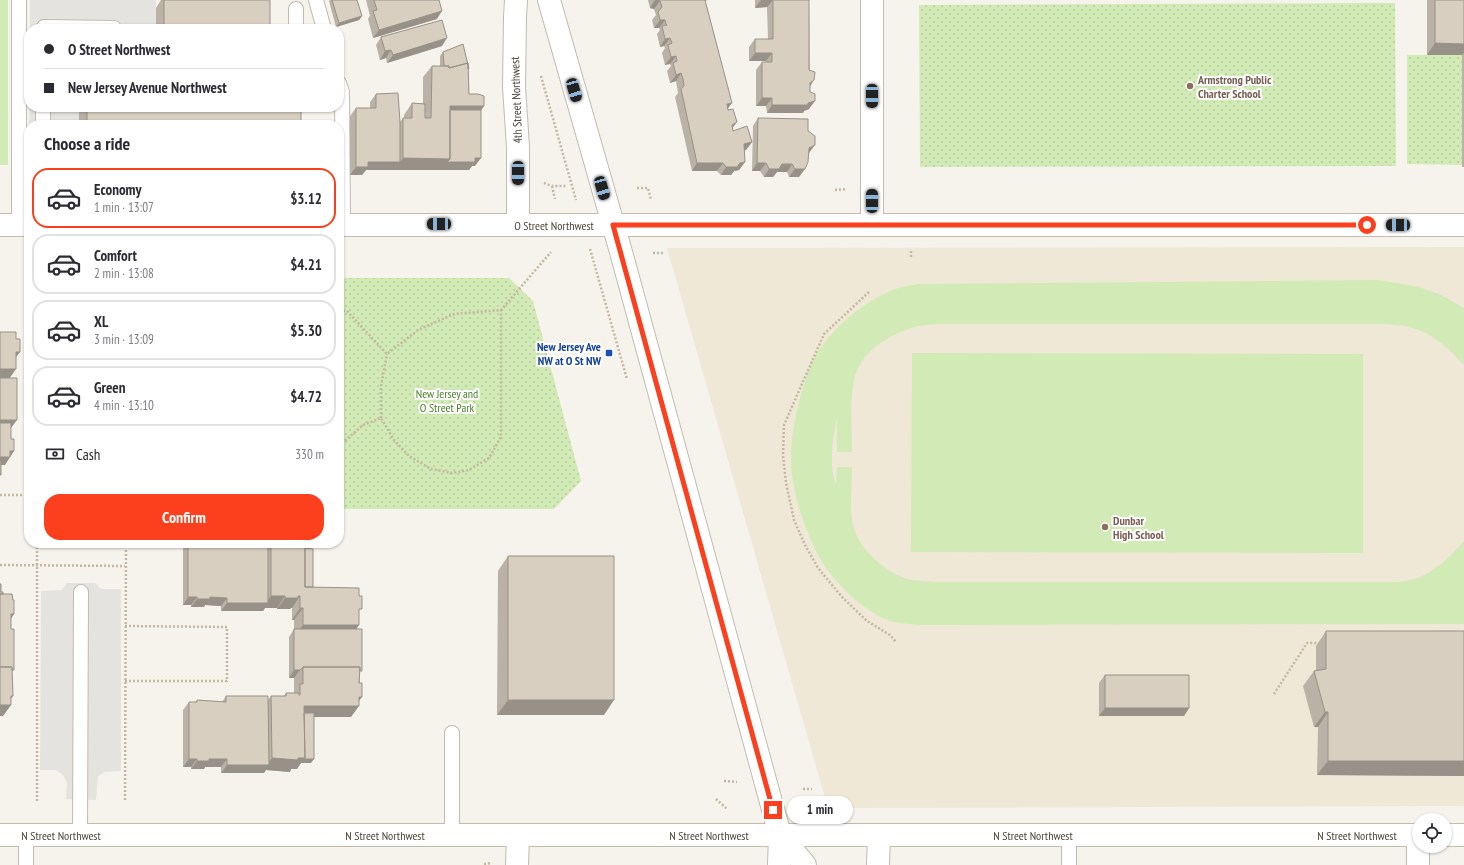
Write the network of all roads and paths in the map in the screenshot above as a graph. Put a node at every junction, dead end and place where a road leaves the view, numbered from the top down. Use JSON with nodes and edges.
{"nodes":[{"id":1,"x":19,"y":0,"type":"edge"},
{"id":2,"x":316,"y":0,"type":"edge"},
{"id":3,"x":516,"y":0,"type":"edge"},
{"id":4,"x":549,"y":0,"type":"edge"},
{"id":5,"x":872,"y":0,"type":"edge"},
{"id":6,"x":296,"y":9,"type":"dead end"},
{"id":7,"x":296,"y":24,"type":"edge"},
{"id":8,"x":323,"y":24,"type":"edge"},
{"id":9,"x":540,"y":182,"type":"dead end"},
{"id":10,"x":552,"y":186,"type":"junction"},
{"id":11,"x":566,"y":186,"type":"dead end"},
{"id":12,"x":637,"y":188,"type":"dead end"},
{"id":13,"x":847,"y":189,"type":"dead end"},
{"id":14,"x":835,"y":190,"type":"dead end"},
{"id":15,"x":555,"y":199,"type":"dead end"},
{"id":16,"x":651,"y":200,"type":"dead end"},
{"id":17,"x":16,"y":224,"type":"edge"},
{"id":18,"x":344,"y":224,"type":"edge"},
{"id":19,"x":518,"y":224,"type":"junction"},
{"id":20,"x":613,"y":225,"type":"junction"},
{"id":21,"x":872,"y":225,"type":"junction"},
{"id":22,"x":1464,"y":226,"type":"edge"},
{"id":23,"x":551,"y":252,"type":"dead end"},
{"id":24,"x":869,"y":292,"type":"dead end"},
{"id":25,"x":500,"y":310,"type":"junction"},
{"id":26,"x":344,"y":311,"type":"edge"},
{"id":27,"x":387,"y":354,"type":"junction"},
{"id":28,"x":381,"y":418,"type":"junction"},
{"id":29,"x":344,"y":442,"type":"edge"},
{"id":30,"x":24,"y":495,"type":"edge"},
{"id":31,"x":0,"y":496,"type":"edge"},
{"id":32,"x":37,"y":548,"type":"edge"},
{"id":33,"x":126,"y":548,"type":"edge"},
{"id":34,"x":0,"y":565,"type":"edge"},
{"id":35,"x":37,"y":566,"type":"junction"},
{"id":36,"x":126,"y":566,"type":"junction"},
{"id":37,"x":81,"y":592,"type":"dead end"},
{"id":38,"x":125,"y":626,"type":"junction"},
{"id":39,"x":896,"y":642,"type":"dead end"},
{"id":40,"x":1322,"y":643,"type":"dead end"},
{"id":41,"x":125,"y":681,"type":"junction"},
{"id":42,"x":1274,"y":694,"type":"dead end"},
{"id":43,"x":452,"y":733,"type":"dead end"},
{"id":44,"x":724,"y":781,"type":"dead end"},
{"id":45,"x":737,"y":782,"type":"dead end"},
{"id":46,"x":803,"y":789,"type":"dead end"},
{"id":47,"x":812,"y":789,"type":"dead end"},
{"id":48,"x":716,"y":799,"type":"dead end"},
{"id":49,"x":37,"y":800,"type":"dead end"},
{"id":50,"x":125,"y":800,"type":"dead end"},
{"id":51,"x":823,"y":801,"type":"dead end"},
{"id":52,"x":727,"y":809,"type":"dead end"},
{"id":53,"x":823,"y":809,"type":"dead end"},
{"id":54,"x":0,"y":835,"type":"edge"},
{"id":55,"x":26,"y":835,"type":"junction"},
{"id":56,"x":80,"y":835,"type":"junction"},
{"id":57,"x":452,"y":835,"type":"junction"},
{"id":58,"x":518,"y":835,"type":"junction"},
{"id":59,"x":780,"y":835,"type":"junction"},
{"id":60,"x":879,"y":835,"type":"junction"},
{"id":61,"x":1070,"y":835,"type":"junction"},
{"id":62,"x":1412,"y":835,"type":"edge"},
{"id":63,"x":1452,"y":835,"type":"edge"},
{"id":64,"x":1464,"y":835,"type":"edge"},
{"id":65,"x":1418,"y":853,"type":"edge"},
{"id":66,"x":26,"y":865,"type":"edge"},
{"id":67,"x":517,"y":865,"type":"edge"},
{"id":68,"x":779,"y":865,"type":"edge"},
{"id":69,"x":805,"y":865,"type":"edge"},
{"id":70,"x":878,"y":865,"type":"edge"},
{"id":71,"x":1070,"y":865,"type":"edge"},
{"id":72,"x":1418,"y":865,"type":"edge"}],
"edges":[{"from":1,"to":17,"type":"lane"},
{"from":2,"to":8,"type":"lane"},
{"from":3,"to":19,"type":"street","name":"4th Street Northwest"},
{"from":4,"to":20,"type":"street"},
{"from":5,"to":21,"type":"street"},
{"from":6,"to":7,"type":"lane"},
{"from":9,"to":10,"type":"path"},
{"from":10,"to":11,"type":"path"},
{"from":10,"to":15,"type":"path"},
{"from":12,"to":16,"type":"path"},
{"from":13,"to":14,"type":"path"},
{"from":18,"to":19,"type":"street","name":"O Street Northwest"},
{"from":19,"to":20,"type":"street","name":"O Street Northwest"},
{"from":20,"to":21,"type":"street","name":"O Street Northwest"},
{"from":20,"to":59,"type":"street"},
{"from":21,"to":22,"type":"street","name":"O Street Northwest"},
{"from":23,"to":25,"type":"path"},
{"from":24,"to":39,"type":"path"},
{"from":25,"to":27,"type":"path"},
{"from":25,"to":28,"type":"path"},
{"from":26,"to":27,"type":"path"},
{"from":27,"to":28,"type":"path"},
{"from":28,"to":29,"type":"path"},
{"from":30,"to":31,"type":"path"},
{"from":32,"to":35,"type":"path"},
{"from":33,"to":36,"type":"path"},
{"from":34,"to":35,"type":"path"},
{"from":35,"to":36,"type":"path"},
{"from":35,"to":49,"type":"path"},
{"from":36,"to":38,"type":"path"},
{"from":37,"to":56,"type":"lane"},
{"from":38,"to":41,"type":"path"},
{"from":38,"to":41,"type":"path"},
{"from":40,"to":42,"type":"path"},
{"from":41,"to":50,"type":"path"},
{"from":43,"to":57,"type":"lane"},
{"from":44,"to":45,"type":"path"},
{"from":46,"to":47,"type":"path"},
{"from":48,"to":52,"type":"path"},
{"from":51,"to":53,"type":"path"},
{"from":54,"to":55,"type":"street","name":"N Street Northwest"},
{"from":55,"to":56,"type":"street","name":"N Street Northwest"},
{"from":55,"to":66,"type":"lane"},
{"from":56,"to":57,"type":"street","name":"N Street Northwest"},
{"from":57,"to":58,"type":"street","name":"N Street Northwest"},
{"from":58,"to":59,"type":"street","name":"N Street Northwest"},
{"from":58,"to":67,"type":"street"},
{"from":59,"to":60,"type":"street","name":"N Street Northwest"},
{"from":59,"to":68,"type":"street"},
{"from":59,"to":69,"type":"street"},
{"from":60,"to":61,"type":"street","name":"N Street Northwest"},
{"from":60,"to":70,"type":"street"},
{"from":61,"to":62,"type":"street","name":"N Street Northwest"},
{"from":61,"to":71,"type":"lane"},
{"from":63,"to":64,"type":"street"},
{"from":65,"to":72,"type":"street"}]}
